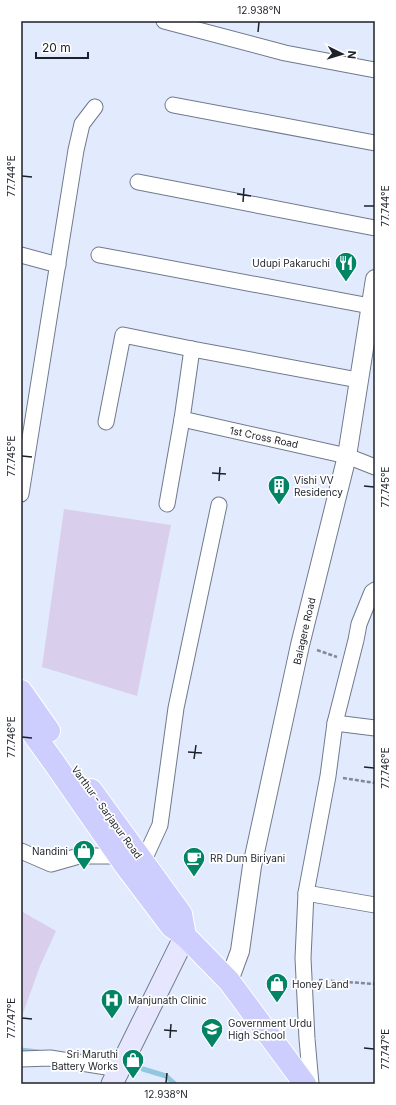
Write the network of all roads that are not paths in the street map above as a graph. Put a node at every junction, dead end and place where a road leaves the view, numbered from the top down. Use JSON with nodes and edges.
{"nodes":[{"id":1,"x":164,"y":21,"type":"edge"},
{"id":2,"x":188,"y":24,"type":"edge"},
{"id":3,"x":375,"y":70,"type":"edge"},
{"id":4,"x":173,"y":105,"type":"dead end"},
{"id":5,"x":95,"y":107,"type":"dead end"},
{"id":6,"x":375,"y":143,"type":"edge"},
{"id":7,"x":138,"y":182,"type":"dead end"},
{"id":8,"x":375,"y":228,"type":"edge"},
{"id":9,"x":21,"y":255,"type":"edge"},
{"id":10,"x":99,"y":255,"type":"dead end"},
{"id":11,"x":58,"y":265,"type":"junction"},
{"id":12,"x":375,"y":279,"type":"edge"},
{"id":13,"x":370,"y":306,"type":"junction"},
{"id":14,"x":192,"y":349,"type":"junction"},
{"id":15,"x":369,"y":358,"type":"edge"},
{"id":16,"x":358,"y":380,"type":"junction"},
{"id":17,"x":182,"y":419,"type":"junction"},
{"id":18,"x":106,"y":422,"type":"dead end"},
{"id":19,"x":347,"y":456,"type":"junction"},
{"id":20,"x":375,"y":467,"type":"edge"},
{"id":21,"x":21,"y":494,"type":"edge"},
{"id":22,"x":167,"y":504,"type":"dead end"},
{"id":23,"x":219,"y":505,"type":"dead end"},
{"id":24,"x":375,"y":590,"type":"edge"},
{"id":25,"x":21,"y":691,"type":"edge"},
{"id":26,"x":21,"y":717,"type":"edge"},
{"id":27,"x":335,"y":723,"type":"junction"},
{"id":28,"x":375,"y":728,"type":"edge"},
{"id":29,"x":21,"y":851,"type":"edge"},
{"id":30,"x":119,"y":856,"type":"junction"},
{"id":31,"x":143,"y":862,"type":"junction"},
{"id":32,"x":306,"y":893,"type":"junction"},
{"id":33,"x":375,"y":905,"type":"edge"},
{"id":34,"x":185,"y":936,"type":"junction"},
{"id":35,"x":229,"y":981,"type":"junction"},
{"id":36,"x":21,"y":1059,"type":"edge"},
{"id":37,"x":116,"y":1076,"type":"edge"},
{"id":38,"x":305,"y":1084,"type":"edge"},
{"id":39,"x":310,"y":1084,"type":"edge"}],
"edges":[{"from":1,"to":2,"type":"street"},
{"from":2,"to":3,"type":"street"},
{"from":4,"to":6,"type":"street"},
{"from":5,"to":11,"type":"street"},
{"from":7,"to":8,"type":"street"},
{"from":9,"to":11,"type":"street"},
{"from":10,"to":13,"type":"street"},
{"from":11,"to":21,"type":"street"},
{"from":12,"to":13,"type":"street","name":"Balagere Road"},
{"from":13,"to":15,"type":"street","name":"Balagere Road"},
{"from":14,"to":16,"type":"street"},
{"from":14,"to":17,"type":"street"},
{"from":14,"to":18,"type":"street"},
{"from":15,"to":16,"type":"street","name":"Balagere Road"},
{"from":16,"to":19,"type":"street","name":"Balagere Road"},
{"from":17,"to":19,"type":"street","name":"1st Cross Road"},
{"from":17,"to":22,"type":"street"},
{"from":19,"to":20,"type":"street","name":"1st Cross Road"},
{"from":19,"to":35,"type":"street","name":"Balagere Road"},
{"from":23,"to":31,"type":"street"},
{"from":24,"to":27,"type":"street"},
{"from":25,"to":31,"type":"main road","name":"Varthur - Sarjapur Road"},
{"from":26,"to":30,"type":"main road","name":"Varthur - Sarjapur Road"},
{"from":27,"to":28,"type":"street"},
{"from":27,"to":32,"type":"street"},
{"from":29,"to":30,"type":"street"},
{"from":30,"to":34,"type":"main road","name":"Varthur - Sarjapur Road"},
{"from":31,"to":34,"type":"main road","name":"Varthur - Sarjapur Road"},
{"from":32,"to":33,"type":"street"},
{"from":32,"to":39,"type":"street"},
{"from":34,"to":35,"type":"main road","name":"Varthur - Sarjapur Road"},
{"from":34,"to":37,"type":"main road"},
{"from":35,"to":38,"type":"main road","name":"Varthur - Sarjapur Road"},
{"from":36,"to":37,"type":"street"}]}
